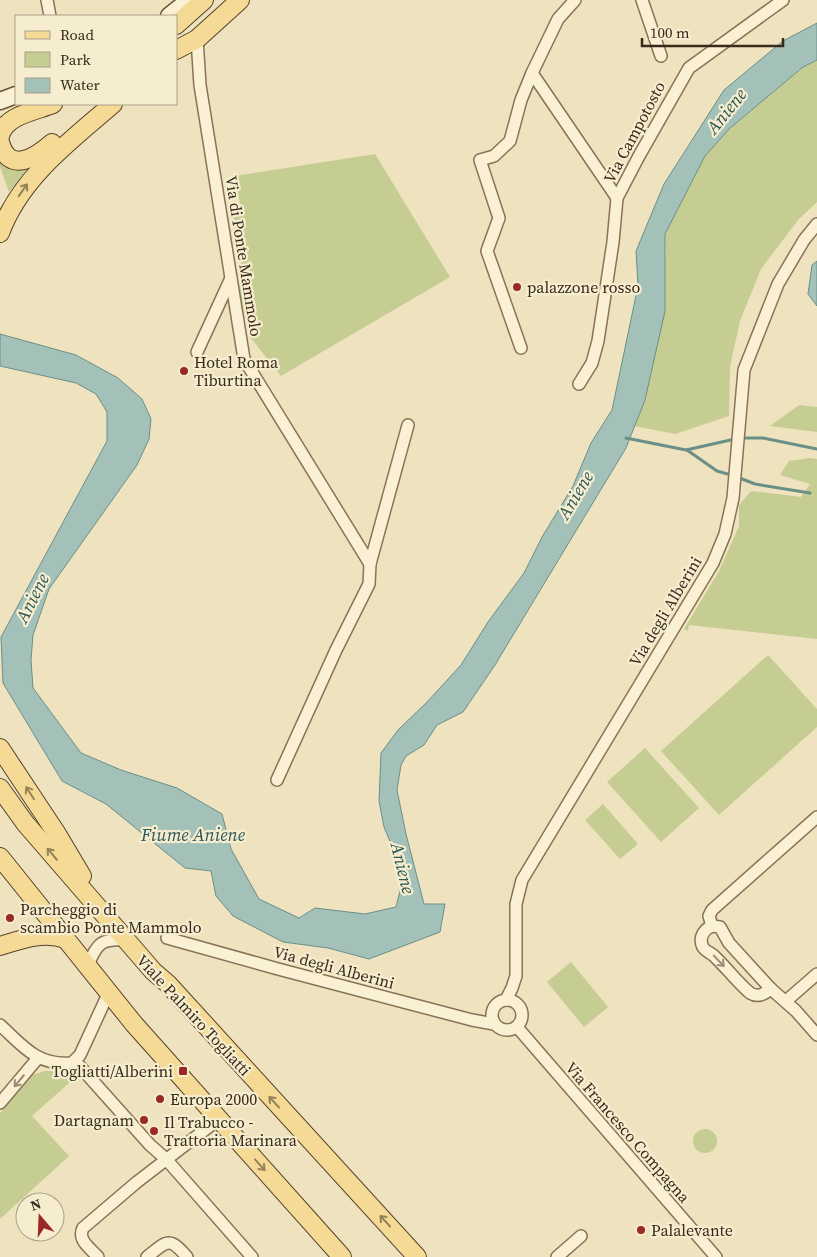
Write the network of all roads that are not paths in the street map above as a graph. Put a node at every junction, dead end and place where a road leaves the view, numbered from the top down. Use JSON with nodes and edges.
{"nodes":[{"id":1,"x":47,"y":0,"type":"edge"},
{"id":2,"x":189,"y":0,"type":"edge"},
{"id":3,"x":204,"y":0,"type":"edge"},
{"id":4,"x":230,"y":0,"type":"edge"},
{"id":5,"x":240,"y":0,"type":"edge"},
{"id":6,"x":575,"y":0,"type":"edge"},
{"id":7,"x":642,"y":0,"type":"edge"},
{"id":8,"x":783,"y":0,"type":"edge"},
{"id":9,"x":50,"y":15,"type":"edge"},
{"id":10,"x":170,"y":15,"type":"edge"},
{"id":11,"x":178,"y":23,"type":"edge"},
{"id":12,"x":197,"y":38,"type":"junction"},
{"id":13,"x":178,"y":47,"type":"edge"},
{"id":14,"x":178,"y":48,"type":"edge"},
{"id":15,"x":661,"y":56,"type":"dead end"},
{"id":16,"x":532,"y":72,"type":"junction"},
{"id":17,"x":15,"y":95,"type":"edge"},
{"id":18,"x":0,"y":101,"type":"edge"},
{"id":19,"x":21,"y":105,"type":"edge"},
{"id":20,"x":50,"y":105,"type":"edge"},
{"id":21,"x":101,"y":105,"type":"edge"},
{"id":22,"x":112,"y":105,"type":"edge"},
{"id":23,"x":0,"y":112,"type":"edge"},
{"id":24,"x":0,"y":136,"type":"edge"},
{"id":25,"x":0,"y":142,"type":"edge"},
{"id":26,"x":617,"y":198,"type":"junction"},
{"id":27,"x":0,"y":209,"type":"edge"},
{"id":28,"x":0,"y":218,"type":"edge"},
{"id":29,"x":817,"y":224,"type":"edge"},
{"id":30,"x":0,"y":233,"type":"edge"},
{"id":31,"x":231,"y":278,"type":"junction"},
{"id":32,"x":521,"y":348,"type":"dead end"},
{"id":33,"x":198,"y":352,"type":"dead end"},
{"id":34,"x":579,"y":384,"type":"dead end"},
{"id":35,"x":408,"y":425,"type":"dead end"},
{"id":36,"x":370,"y":564,"type":"junction"},
{"id":37,"x":0,"y":748,"type":"edge"},
{"id":38,"x":277,"y":780,"type":"dead end"},
{"id":39,"x":0,"y":788,"type":"edge"},
{"id":40,"x":817,"y":817,"type":"edge"},
{"id":41,"x":1,"y":858,"type":"edge"},
{"id":42,"x":39,"y":905,"type":"junction"},
{"id":43,"x":100,"y":910,"type":"junction"},
{"id":44,"x":712,"y":926,"type":"junction"},
{"id":45,"x":167,"y":938,"type":"dead end"},
{"id":46,"x":21,"y":939,"type":"junction"},
{"id":47,"x":66,"y":939,"type":"junction"},
{"id":48,"x":126,"y":940,"type":"junction"},
{"id":49,"x":0,"y":946,"type":"edge"},
{"id":50,"x":88,"y":965,"type":"junction"},
{"id":51,"x":815,"y":978,"type":"edge"},
{"id":52,"x":771,"y":989,"type":"junction"},
{"id":53,"x":109,"y":992,"type":"junction"},
{"id":54,"x":506,"y":1000,"type":"junction"},
{"id":55,"x":786,"y":1001,"type":"junction"},
{"id":56,"x":494,"y":1024,"type":"junction"},
{"id":57,"x":0,"y":1025,"type":"edge"},
{"id":58,"x":517,"y":1027,"type":"junction"},
{"id":59,"x":817,"y":1035,"type":"edge"},
{"id":60,"x":38,"y":1058,"type":"junction"},
{"id":61,"x":75,"y":1062,"type":"junction"},
{"id":62,"x":0,"y":1103,"type":"edge"},
{"id":63,"x":218,"y":1119,"type":"junction"},
{"id":64,"x":166,"y":1159,"type":"junction"},
{"id":65,"x":581,"y":1236,"type":"dead end"},
{"id":66,"x":98,"y":1257,"type":"edge"},
{"id":67,"x":147,"y":1257,"type":"edge"},
{"id":68,"x":187,"y":1257,"type":"edge"},
{"id":69,"x":252,"y":1257,"type":"edge"},
{"id":70,"x":342,"y":1257,"type":"edge"},
{"id":71,"x":418,"y":1257,"type":"edge"},
{"id":72,"x":557,"y":1257,"type":"edge"},
{"id":73,"x":716,"y":1257,"type":"edge"}],
"edges":[{"from":1,"to":9,"type":"street"},
{"from":2,"to":10,"type":"street"},
{"from":3,"to":11,"type":"main road"},
{"from":4,"to":13,"type":"main road"},
{"from":5,"to":12,"type":"main road"},
{"from":6,"to":16,"type":"street"},
{"from":7,"to":15,"type":"street"},
{"from":8,"to":26,"type":"street","name":"Via Campotosto"},
{"from":12,"to":14,"type":"main road"},
{"from":12,"to":31,"type":"street","name":"Via di Ponte Mammolo"},
{"from":16,"to":26,"type":"street"},
{"from":16,"to":32,"type":"street"},
{"from":17,"to":18,"type":"street"},
{"from":19,"to":23,"type":"main road"},
{"from":20,"to":24,"type":"main road"},
{"from":21,"to":25,"type":"main road"},
{"from":30,"to":22,"type":"main road","one_way":true},
{"from":26,"to":34,"type":"street","name":"Via Campotosto"},
{"from":27,"to":28,"type":"street"},
{"from":29,"to":54,"type":"street","name":"Via degli Alberini"},
{"from":31,"to":33,"type":"street"},
{"from":31,"to":36,"type":"street","name":"Via di Ponte Mammolo"},
{"from":35,"to":36,"type":"street"},
{"from":36,"to":38,"type":"street"},
{"from":43,"to":37,"type":"main road","one_way":true},
{"from":43,"to":39,"type":"main road","name":"Viale Palmiro Togliatti","one_way":true},
{"from":40,"to":44,"type":"street"},
{"from":41,"to":42,"type":"main road"},
{"from":42,"to":46,"type":"main road"},
{"from":42,"to":47,"type":"main road"},
{"from":43,"to":48,"type":"main road","name":"Viale Palmiro Togliatti"},
{"from":44,"to":52,"type":"street"},
{"from":44,"to":52,"type":"street","one_way":true},
{"from":45,"to":56,"type":"street","name":"Via degli Alberini"},
{"from":46,"to":47,"type":"main road"},
{"from":46,"to":49,"type":"main road"},
{"from":47,"to":50,"type":"main road"},
{"from":48,"to":50,"type":"street"},
{"from":71,"to":48,"type":"main road","name":"Viale Palmiro Togliatti","one_way":true},
{"from":50,"to":53,"type":"main road"},
{"from":51,"to":55,"type":"street"},
{"from":52,"to":55,"type":"street"},
{"from":53,"to":61,"type":"street"},
{"from":53,"to":63,"type":"main road"},
{"from":54,"to":56,"type":"street"},
{"from":54,"to":58,"type":"street"},
{"from":55,"to":59,"type":"street"},
{"from":56,"to":58,"type":"street"},
{"from":57,"to":60,"type":"street"},
{"from":58,"to":73,"type":"street","name":"Via Francesco Compagna"},
{"from":60,"to":61,"type":"street"},
{"from":60,"to":62,"type":"street","one_way":true},
{"from":61,"to":64,"type":"street"},
{"from":63,"to":64,"type":"street"},
{"from":63,"to":70,"type":"main road","one_way":true},
{"from":64,"to":66,"type":"street"},
{"from":64,"to":69,"type":"street"},
{"from":65,"to":72,"type":"street"},
{"from":67,"to":68,"type":"street"}]}
